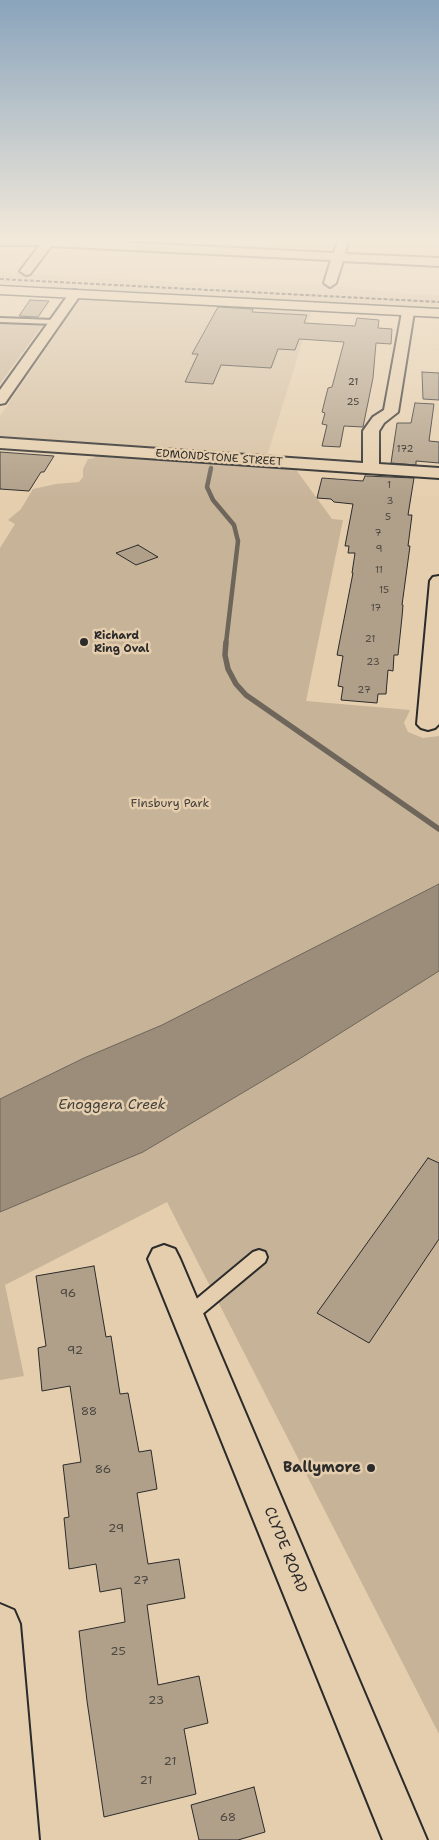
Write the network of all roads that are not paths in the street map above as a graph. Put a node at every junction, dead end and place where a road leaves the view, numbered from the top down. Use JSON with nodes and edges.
{"nodes":[{"id":1,"x":51,"y":327,"type":"edge"},
{"id":2,"x":405,"y":327,"type":"edge"},
{"id":3,"x":0,"y":400,"type":"edge"},
{"id":4,"x":0,"y":443,"type":"edge"},
{"id":5,"x":371,"y":467,"type":"junction"},
{"id":6,"x":439,"y":473,"type":"edge"},
{"id":7,"x":439,"y":580,"type":"edge"},
{"id":8,"x":428,"y":724,"type":"dead end"},
{"id":9,"x":259,"y":1257,"type":"dead end"},
{"id":10,"x":164,"y":1259,"type":"dead end"},
{"id":11,"x":188,"y":1316,"type":"junction"},
{"id":12,"x":0,"y":1624,"type":"edge"},
{"id":13,"x":17,"y":1840,"type":"edge"},
{"id":14,"x":405,"y":1840,"type":"edge"}],
"edges":[{"from":1,"to":3,"type":"street"},
{"from":2,"to":5,"type":"street"},
{"from":4,"to":5,"type":"street","name":"EDMONDSTONE STREET"},
{"from":5,"to":6,"type":"street","name":"EDMONDSTONE STREET"},
{"from":7,"to":8,"type":"street"},
{"from":9,"to":11,"type":"lane"},
{"from":10,"to":11,"type":"street","name":"CLYDE ROAD"},
{"from":11,"to":14,"type":"street","name":"CLYDE ROAD"},
{"from":12,"to":13,"type":"street"}]}
